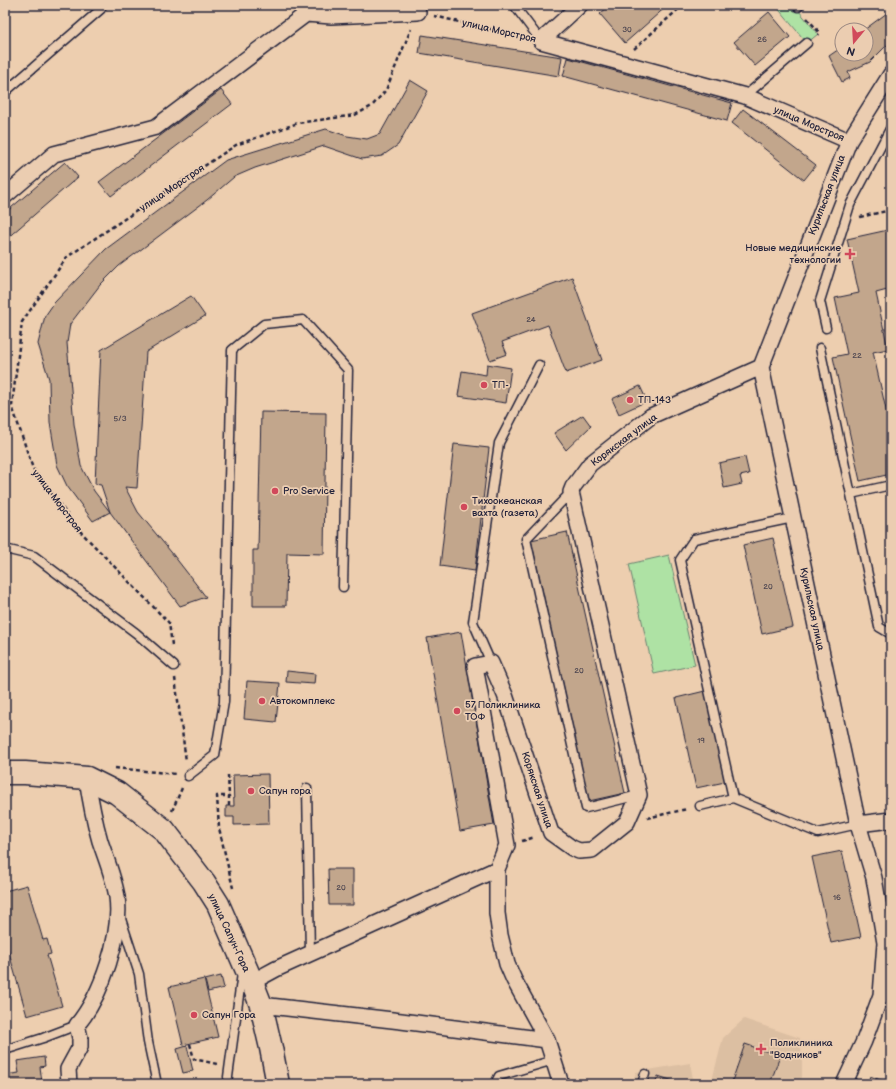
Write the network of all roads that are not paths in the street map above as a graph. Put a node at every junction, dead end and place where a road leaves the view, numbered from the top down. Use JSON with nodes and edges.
{"nodes":[{"id":1,"x":98,"y":5,"type":"edge"},
{"id":2,"x":514,"y":5,"type":"edge"},
{"id":3,"x":580,"y":5,"type":"edge"},
{"id":4,"x":418,"y":12,"type":"road end"},
{"id":5,"x":541,"y":40,"type":"junction"},
{"id":6,"x":808,"y":43,"type":"dead end"},
{"id":7,"x":891,"y":74,"type":"edge"},
{"id":8,"x":5,"y":92,"type":"edge"},
{"id":9,"x":744,"y":96,"type":"junction"},
{"id":10,"x":891,"y":126,"type":"edge"},
{"id":11,"x":848,"y":141,"type":"junction"},
{"id":12,"x":5,"y":196,"type":"edge"},
{"id":13,"x":826,"y":328,"type":"dead end"},
{"id":14,"x":820,"y":348,"type":"dead end"},
{"id":15,"x":539,"y":365,"type":"dead end"},
{"id":16,"x":760,"y":367,"type":"junction"},
{"id":17,"x":891,"y":485,"type":"edge"},
{"id":18,"x":571,"y":492,"type":"junction"},
{"id":19,"x":851,"y":494,"type":"junction"},
{"id":20,"x":793,"y":518,"type":"junction"},
{"id":21,"x":5,"y":549,"type":"edge"},
{"id":22,"x":343,"y":587,"type":"dead end"},
{"id":23,"x":891,"y":634,"type":"edge"},
{"id":24,"x":491,"y":663,"type":"junction"},
{"id":25,"x":174,"y":666,"type":"road end"},
{"id":26,"x":5,"y":773,"type":"edge"},
{"id":27,"x":188,"y":776,"type":"road end"},
{"id":28,"x":87,"y":778,"type":"junction"},
{"id":29,"x":307,"y":788,"type":"dead end"},
{"id":30,"x":639,"y":795,"type":"junction"},
{"id":31,"x":733,"y":798,"type":"junction"},
{"id":32,"x":700,"y":806,"type":"road end"},
{"id":33,"x":891,"y":820,"type":"edge"},
{"id":34,"x":858,"y":824,"type":"junction"},
{"id":35,"x":497,"y":868,"type":"junction"},
{"id":36,"x":118,"y":911,"type":"junction"},
{"id":37,"x":310,"y":954,"type":"junction"},
{"id":38,"x":243,"y":962,"type":"junction"},
{"id":39,"x":252,"y":982,"type":"junction"},
{"id":40,"x":261,"y":1005,"type":"junction"},
{"id":41,"x":77,"y":1025,"type":"junction"},
{"id":42,"x":547,"y":1040,"type":"junction"},
{"id":43,"x":5,"y":1050,"type":"edge"},
{"id":44,"x":554,"y":1060,"type":"junction"},
{"id":45,"x":645,"y":1074,"type":"dead end"},
{"id":46,"x":228,"y":1077,"type":"dead end"},
{"id":47,"x":69,"y":1084,"type":"edge"},
{"id":48,"x":157,"y":1084,"type":"edge"},
{"id":49,"x":278,"y":1084,"type":"edge"},
{"id":50,"x":495,"y":1084,"type":"edge"},
{"id":51,"x":561,"y":1084,"type":"edge"},
{"id":52,"x":642,"y":1084,"type":"edge"},
{"id":53,"x":844,"y":1084,"type":"edge"}],
"edges":[{"from":1,"to":8,"type":"lane"},
{"from":2,"to":5,"type":"lane"},
{"from":3,"to":5,"type":"street"},
{"from":4,"to":12,"type":"street"},
{"from":5,"to":9,"type":"street","name":"улица Морстроя"},
{"from":6,"to":9,"type":"lane"},
{"from":7,"to":11,"type":"street","name":"Курильская улица"},
{"from":9,"to":11,"type":"street","name":"улица Морстроя"},
{"from":10,"to":13,"type":"lane"},
{"from":11,"to":16,"type":"street","name":"Курильская улица"},
{"from":14,"to":19,"type":"lane"},
{"from":15,"to":24,"type":"lane"},
{"from":16,"to":18,"type":"street","name":"Корякская улица"},
{"from":16,"to":20,"type":"street","name":"Курильская улица"},
{"from":17,"to":19,"type":"lane"},
{"from":18,"to":30,"type":"street"},
{"from":18,"to":30,"type":"lane"},
{"from":19,"to":23,"type":"lane"},
{"from":20,"to":31,"type":"lane"},
{"from":20,"to":34,"type":"street","name":"Курильская улица"},
{"from":21,"to":25,"type":"lane"},
{"from":22,"to":27,"type":"lane"},
{"from":24,"to":30,"type":"street","name":"Корякская улица"},
{"from":24,"to":35,"type":"street"},
{"from":26,"to":28,"type":"main road"},
{"from":28,"to":36,"type":"street"},
{"from":28,"to":38,"type":"main road","name":"улица Сапун-Гора"},
{"from":29,"to":37,"type":"lane"},
{"from":31,"to":32,"type":"lane"},
{"from":31,"to":34,"type":"lane"},
{"from":33,"to":34,"type":"street"},
{"from":34,"to":53,"type":"street","name":"Курильская улица"},
{"from":35,"to":37,"type":"street"},
{"from":35,"to":42,"type":"street"},
{"from":36,"to":41,"type":"street"},
{"from":36,"to":48,"type":"lane"},
{"from":37,"to":39,"type":"street"},
{"from":38,"to":39,"type":"main road","name":"улица Сапун-Гора"},
{"from":38,"to":46,"type":"lane"},
{"from":39,"to":40,"type":"main road","name":"улица Сапун-Гора"},
{"from":40,"to":42,"type":"street"},
{"from":40,"to":49,"type":"main road","name":"улица Сапун-Гора"},
{"from":41,"to":43,"type":"lane"},
{"from":41,"to":47,"type":"street"},
{"from":42,"to":44,"type":"street"},
{"from":44,"to":50,"type":"lane"},
{"from":44,"to":51,"type":"street"},
{"from":45,"to":52,"type":"lane"}]}
